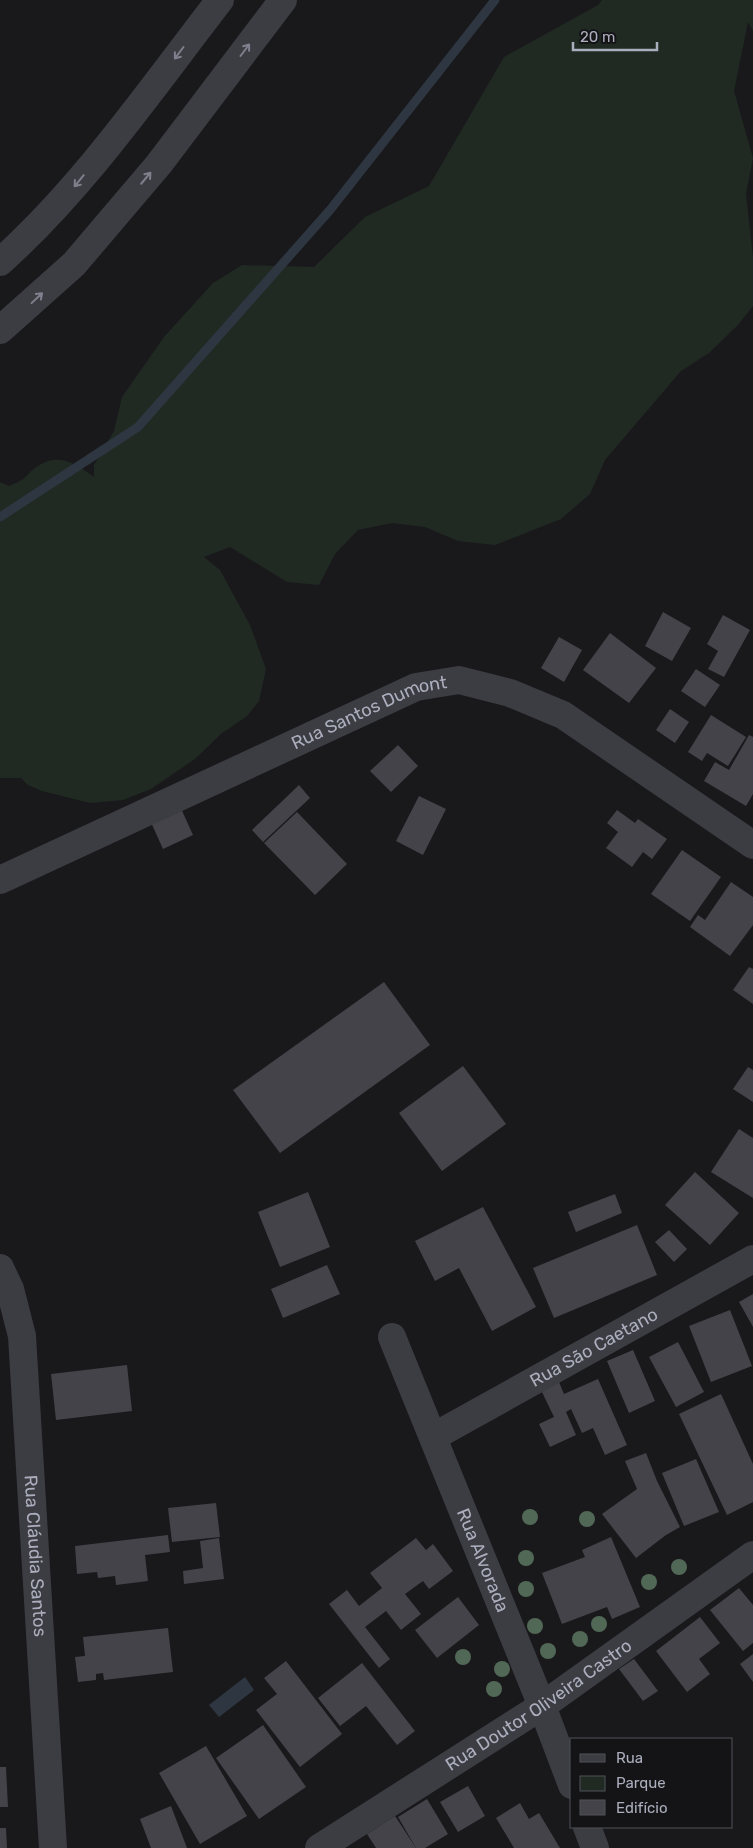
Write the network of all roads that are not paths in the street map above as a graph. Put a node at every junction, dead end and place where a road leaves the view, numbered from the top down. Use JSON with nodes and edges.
{"nodes":[{"id":1,"x":220,"y":0,"type":"edge"},
{"id":2,"x":284,"y":0,"type":"edge"},
{"id":3,"x":0,"y":262,"type":"edge"},
{"id":4,"x":0,"y":330,"type":"edge"},
{"id":5,"x":753,"y":845,"type":"edge"},
{"id":6,"x":0,"y":880,"type":"edge"},
{"id":7,"x":753,"y":1259,"type":"edge"},
{"id":8,"x":0,"y":1268,"type":"edge"},
{"id":9,"x":392,"y":1337,"type":"dead end"},
{"id":10,"x":433,"y":1437,"type":"junction"},
{"id":11,"x":753,"y":1555,"type":"edge"},
{"id":12,"x":542,"y":1706,"type":"junction"},
{"id":13,"x":570,"y":1780,"type":"edge"},
{"id":14,"x":587,"y":1828,"type":"edge"},
{"id":15,"x":53,"y":1848,"type":"edge"},
{"id":16,"x":319,"y":1848,"type":"edge"},
{"id":17,"x":595,"y":1848,"type":"edge"}],
"edges":[{"from":1,"to":3,"type":"street","one_way":true},
{"from":4,"to":2,"type":"street","one_way":true},
{"from":5,"to":6,"type":"street","name":"Rua Santos Dumont"},
{"from":7,"to":10,"type":"street","name":"Rua São Caetano"},
{"from":8,"to":15,"type":"street","name":"Rua Cláudia Santos"},
{"from":9,"to":10,"type":"street","name":"Rua Alvorada"},
{"from":10,"to":12,"type":"street","name":"Rua Alvorada"},
{"from":11,"to":12,"type":"street","name":"Rua Doutor Oliveira Castro"},
{"from":12,"to":13,"type":"street","name":"Rua Alvorada"},
{"from":12,"to":16,"type":"street","name":"Rua Doutor Oliveira Castro"},
{"from":14,"to":17,"type":"street"}]}
